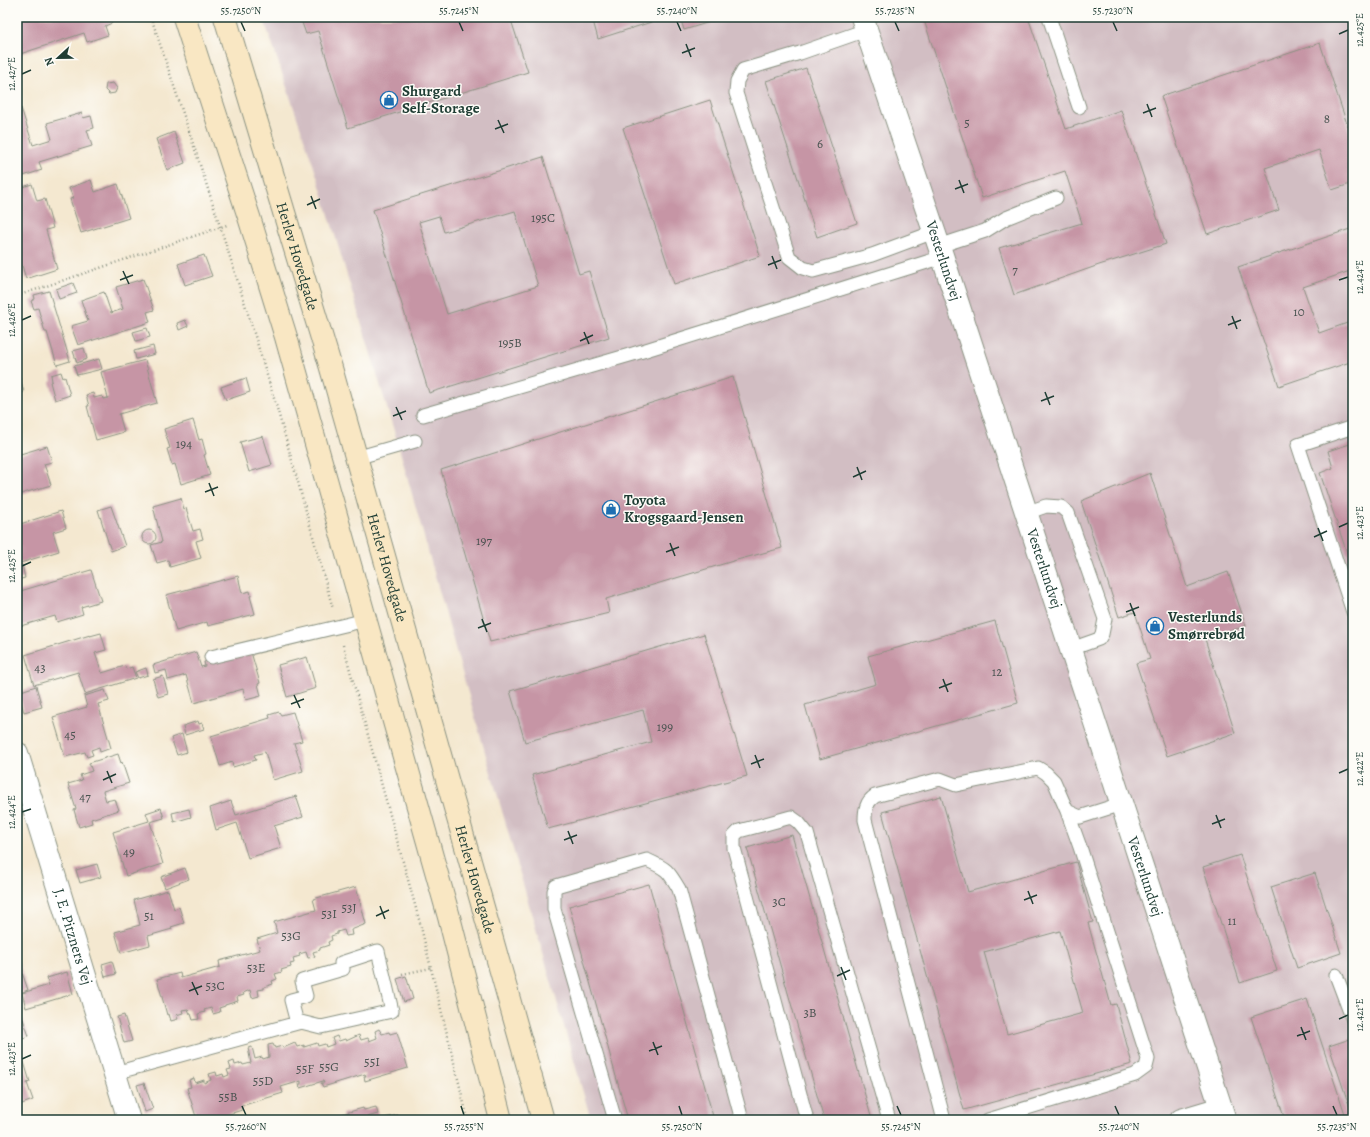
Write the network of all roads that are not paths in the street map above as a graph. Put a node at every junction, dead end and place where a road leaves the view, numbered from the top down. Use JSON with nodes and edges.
{"nodes":[{"id":1,"x":184,"y":17,"type":"edge"},
{"id":2,"x":225,"y":17,"type":"edge"},
{"id":3,"x":1049,"y":17,"type":"edge"},
{"id":4,"x":864,"y":24,"type":"edge"},
{"id":5,"x":1079,"y":107,"type":"dead end"},
{"id":6,"x":1056,"y":198,"type":"dead end"},
{"id":7,"x":939,"y":245,"type":"junction"},
{"id":8,"x":423,"y":415,"type":"dead end"},
{"id":9,"x":1353,"y":427,"type":"edge"},
{"id":10,"x":415,"y":440,"type":"dead end"},
{"id":11,"x":356,"y":458,"type":"junction"},
{"id":12,"x":1026,"y":512,"type":"junction"},
{"id":13,"x":1353,"y":612,"type":"edge"},
{"id":14,"x":366,"y":620,"type":"junction"},
{"id":15,"x":1071,"y":649,"type":"junction"},
{"id":16,"x":211,"y":657,"type":"dead end"},
{"id":17,"x":17,"y":753,"type":"edge"},
{"id":18,"x":1121,"y":804,"type":"junction"},
{"id":19,"x":1067,"y":811,"type":"junction"},
{"id":20,"x":1336,"y":976,"type":"dead end"},
{"id":21,"x":1353,"y":1020,"type":"edge"},
{"id":22,"x":298,"y":1023,"type":"junction"},
{"id":23,"x":115,"y":1073,"type":"junction"},
{"id":24,"x":1223,"y":1114,"type":"edge"},
{"id":25,"x":126,"y":1120,"type":"edge"},
{"id":26,"x":501,"y":1120,"type":"edge"},
{"id":27,"x":543,"y":1120,"type":"edge"},
{"id":28,"x":615,"y":1120,"type":"edge"},
{"id":29,"x":742,"y":1120,"type":"edge"},
{"id":30,"x":807,"y":1120,"type":"edge"},
{"id":31,"x":888,"y":1120,"type":"edge"},
{"id":32,"x":944,"y":1120,"type":"edge"},
{"id":33,"x":988,"y":1120,"type":"edge"},
{"id":34,"x":1181,"y":1120,"type":"edge"}],
"edges":[{"from":1,"to":14,"type":"main road"},
{"from":2,"to":11,"type":"main road","name":"Herlev Hovedgade"},
{"from":3,"to":5,"type":"lane"},
{"from":4,"to":7,"type":"street","name":"Vesterlundvej"},
{"from":4,"to":7,"type":"lane"},
{"from":6,"to":7,"type":"lane"},
{"from":7,"to":8,"type":"lane"},
{"from":7,"to":12,"type":"street","name":"Vesterlundvej"},
{"from":9,"to":13,"type":"lane"},
{"from":10,"to":11,"type":"lane"},
{"from":11,"to":27,"type":"main road","name":"Herlev Hovedgade"},
{"from":12,"to":15,"type":"street","name":"Vesterlundvej"},
{"from":12,"to":15,"type":"lane"},
{"from":14,"to":16,"type":"lane"},
{"from":14,"to":26,"type":"main road"},
{"from":15,"to":18,"type":"street","name":"Vesterlundvej"},
{"from":17,"to":23,"type":"street","name":"J. E. Pitzners Vej"},
{"from":18,"to":19,"type":"lane"},
{"from":18,"to":24,"type":"street","name":"Vesterlundvej"},
{"from":19,"to":32,"type":"lane"},
{"from":19,"to":33,"type":"lane"},
{"from":20,"to":21,"type":"lane"},
{"from":22,"to":22,"type":"lane"},
{"from":22,"to":23,"type":"lane"},
{"from":23,"to":25,"type":"street","name":"J. E. Pitzners Vej"},
{"from":24,"to":34,"type":"street"},
{"from":28,"to":29,"type":"lane"},
{"from":30,"to":31,"type":"lane"}]}
